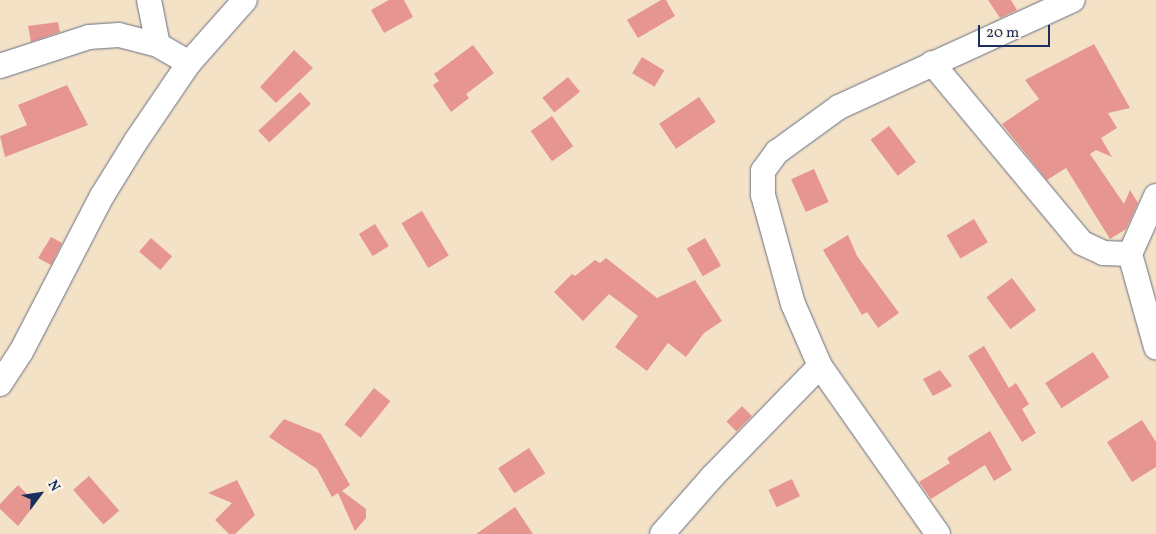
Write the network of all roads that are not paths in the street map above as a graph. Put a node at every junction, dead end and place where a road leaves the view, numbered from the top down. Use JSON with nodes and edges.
{"nodes":[{"id":1,"x":149,"y":0,"type":"edge"},
{"id":2,"x":245,"y":0,"type":"edge"},
{"id":3,"x":1073,"y":0,"type":"edge"},
{"id":4,"x":158,"y":45,"type":"junction"},
{"id":5,"x":189,"y":63,"type":"junction"},
{"id":6,"x":932,"y":63,"type":"junction"},
{"id":7,"x":0,"y":66,"type":"edge"},
{"id":8,"x":1156,"y":196,"type":"edge"},
{"id":9,"x":1130,"y":254,"type":"junction"},
{"id":10,"x":1156,"y":347,"type":"edge"},
{"id":11,"x":820,"y":366,"type":"junction"},
{"id":12,"x":0,"y":384,"type":"edge"},
{"id":13,"x":662,"y":534,"type":"edge"},
{"id":14,"x":938,"y":534,"type":"edge"}],
"edges":[{"from":1,"to":4,"type":"street"},
{"from":2,"to":5,"type":"street"},
{"from":3,"to":6,"type":"street"},
{"from":4,"to":5,"type":"street"},
{"from":4,"to":7,"type":"street"},
{"from":5,"to":12,"type":"street"},
{"from":6,"to":9,"type":"street"},
{"from":6,"to":11,"type":"street"},
{"from":8,"to":9,"type":"street"},
{"from":9,"to":10,"type":"street"},
{"from":11,"to":13,"type":"street"},
{"from":11,"to":14,"type":"street"}]}
